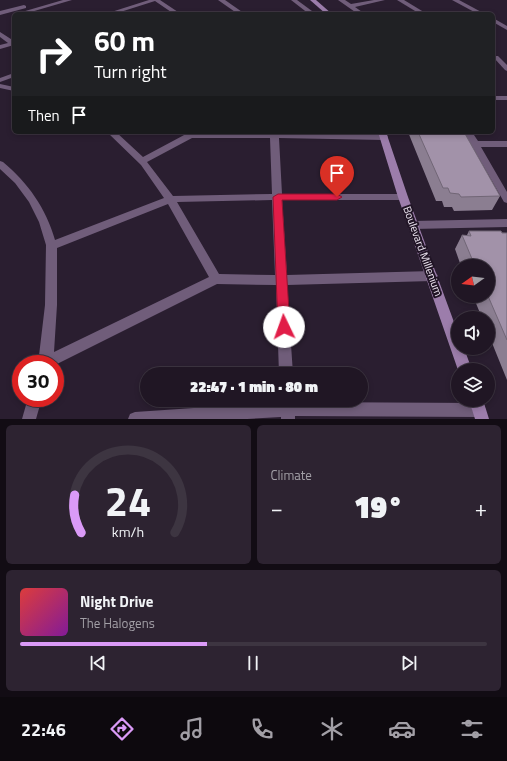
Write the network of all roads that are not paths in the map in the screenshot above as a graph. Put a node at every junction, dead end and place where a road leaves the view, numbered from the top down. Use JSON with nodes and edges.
{"nodes":[{"id":1,"x":51,"y":0,"type":"edge"},
{"id":2,"x":69,"y":0,"type":"edge"},
{"id":3,"x":155,"y":0,"type":"edge"},
{"id":4,"x":221,"y":0,"type":"edge"},
{"id":5,"x":294,"y":0,"type":"edge"},
{"id":6,"x":313,"y":0,"type":"edge"},
{"id":7,"x":341,"y":0,"type":"edge"},
{"id":8,"x":382,"y":0,"type":"edge"},
{"id":9,"x":400,"y":0,"type":"edge"},
{"id":10,"x":455,"y":0,"type":"edge"},
{"id":11,"x":350,"y":6,"type":"junction"},
{"id":12,"x":25,"y":12,"type":"edge"},
{"id":13,"x":115,"y":12,"type":"edge"},
{"id":14,"x":175,"y":12,"type":"edge"},
{"id":15,"x":239,"y":12,"type":"edge"},
{"id":16,"x":310,"y":12,"type":"edge"},
{"id":17,"x":327,"y":12,"type":"edge"},
{"id":18,"x":359,"y":12,"type":"edge"},
{"id":19,"x":421,"y":12,"type":"edge"},
{"id":20,"x":478,"y":12,"type":"edge"},
{"id":21,"x":1,"y":15,"type":"edge"},
{"id":22,"x":12,"y":16,"type":"edge"},
{"id":23,"x":495,"y":21,"type":"edge"},
{"id":24,"x":507,"y":28,"type":"edge"},
{"id":25,"x":0,"y":34,"type":"edge"},
{"id":26,"x":12,"y":42,"type":"edge"},
{"id":27,"x":12,"y":43,"type":"edge"},
{"id":28,"x":0,"y":47,"type":"edge"},
{"id":29,"x":495,"y":57,"type":"edge"},
{"id":30,"x":507,"y":57,"type":"edge"},
{"id":31,"x":507,"y":69,"type":"edge"},
{"id":32,"x":12,"y":76,"type":"edge"},
{"id":33,"x":0,"y":80,"type":"edge"},
{"id":34,"x":0,"y":86,"type":"edge"},
{"id":35,"x":12,"y":89,"type":"edge"},
{"id":36,"x":495,"y":98,"type":"edge"},
{"id":37,"x":507,"y":98,"type":"edge"},
{"id":38,"x":113,"y":134,"type":"edge"},
{"id":39,"x":188,"y":134,"type":"edge"},
{"id":40,"x":275,"y":134,"type":"edge"},
{"id":41,"x":383,"y":134,"type":"edge"},
{"id":42,"x":469,"y":134,"type":"edge"},
{"id":43,"x":475,"y":144,"type":"junction"},
{"id":44,"x":507,"y":144,"type":"edge"},
{"id":45,"x":142,"y":161,"type":"junction"},
{"id":46,"x":0,"y":164,"type":"edge"},
{"id":47,"x":278,"y":197,"type":"junction"},
{"id":48,"x":403,"y":197,"type":"junction"},
{"id":49,"x":170,"y":199,"type":"junction"},
{"id":50,"x":507,"y":200,"type":"edge"},
{"id":51,"x":507,"y":223,"type":"edge"},
{"id":52,"x":413,"y":225,"type":"junction"},
{"id":53,"x":51,"y":246,"type":"junction"},
{"id":54,"x":432,"y":276,"type":"junction"},
{"id":55,"x":216,"y":279,"type":"junction"},
{"id":56,"x":282,"y":280,"type":"junction"},
{"id":57,"x":46,"y":355,"type":"edge"},
{"id":58,"x":61,"y":355,"type":"edge"},
{"id":59,"x":463,"y":363,"type":"edge"},
{"id":60,"x":286,"y":367,"type":"edge"},
{"id":61,"x":32,"y":407,"type":"edge"},
{"id":62,"x":288,"y":409,"type":"edge"},
{"id":63,"x":479,"y":410,"type":"edge"},
{"id":64,"x":29,"y":419,"type":"edge"},
{"id":65,"x":135,"y":419,"type":"edge"}],
"edges":[{"from":1,"to":21,"type":"street"},
{"from":2,"to":12,"type":"street"},
{"from":3,"to":13,"type":"street"},
{"from":3,"to":14,"type":"street"},
{"from":4,"to":15,"type":"street"},
{"from":5,"to":16,"type":"street"},
{"from":6,"to":17,"type":"main road"},
{"from":7,"to":11,"type":"street"},
{"from":8,"to":11,"type":"street"},
{"from":9,"to":19,"type":"street"},
{"from":10,"to":20,"type":"street"},
{"from":11,"to":18,"type":"street"},
{"from":21,"to":22,"type":"street"},
{"from":23,"to":24,"type":"street"},
{"from":25,"to":26,"type":"street"},
{"from":27,"to":28,"type":"street"},
{"from":29,"to":30,"type":"street"},
{"from":29,"to":31,"type":"street"},
{"from":32,"to":33,"type":"street"},
{"from":34,"to":35,"type":"street"},
{"from":36,"to":37,"type":"street"},
{"from":38,"to":45,"type":"street"},
{"from":39,"to":45,"type":"street"},
{"from":40,"to":41,"type":"street"},
{"from":40,"to":47,"type":"street"},
{"from":41,"to":48,"type":"main road","name":"Boulevard Millenium"},
{"from":42,"to":43,"type":"street"},
{"from":43,"to":44,"type":"street"},
{"from":43,"to":50,"type":"street"},
{"from":45,"to":49,"type":"street"},
{"from":46,"to":53,"type":"street"},
{"from":47,"to":48,"type":"street"},
{"from":47,"to":49,"type":"street"},
{"from":47,"to":56,"type":"street"},
{"from":48,"to":52,"type":"main road","name":"Boulevard Millenium"},
{"from":49,"to":53,"type":"street"},
{"from":49,"to":55,"type":"street"},
{"from":51,"to":52,"type":"street"},
{"from":52,"to":54,"type":"main road","name":"Boulevard Millenium"},
{"from":53,"to":57,"type":"street"},
{"from":54,"to":56,"type":"street"},
{"from":54,"to":59,"type":"main road","name":"Boulevard Millenium"},
{"from":55,"to":56,"type":"street"},
{"from":55,"to":58,"type":"street"},
{"from":56,"to":60,"type":"street"},
{"from":61,"to":64,"type":"street"},
{"from":62,"to":63,"type":"street"},
{"from":62,"to":65,"type":"street"}]}
